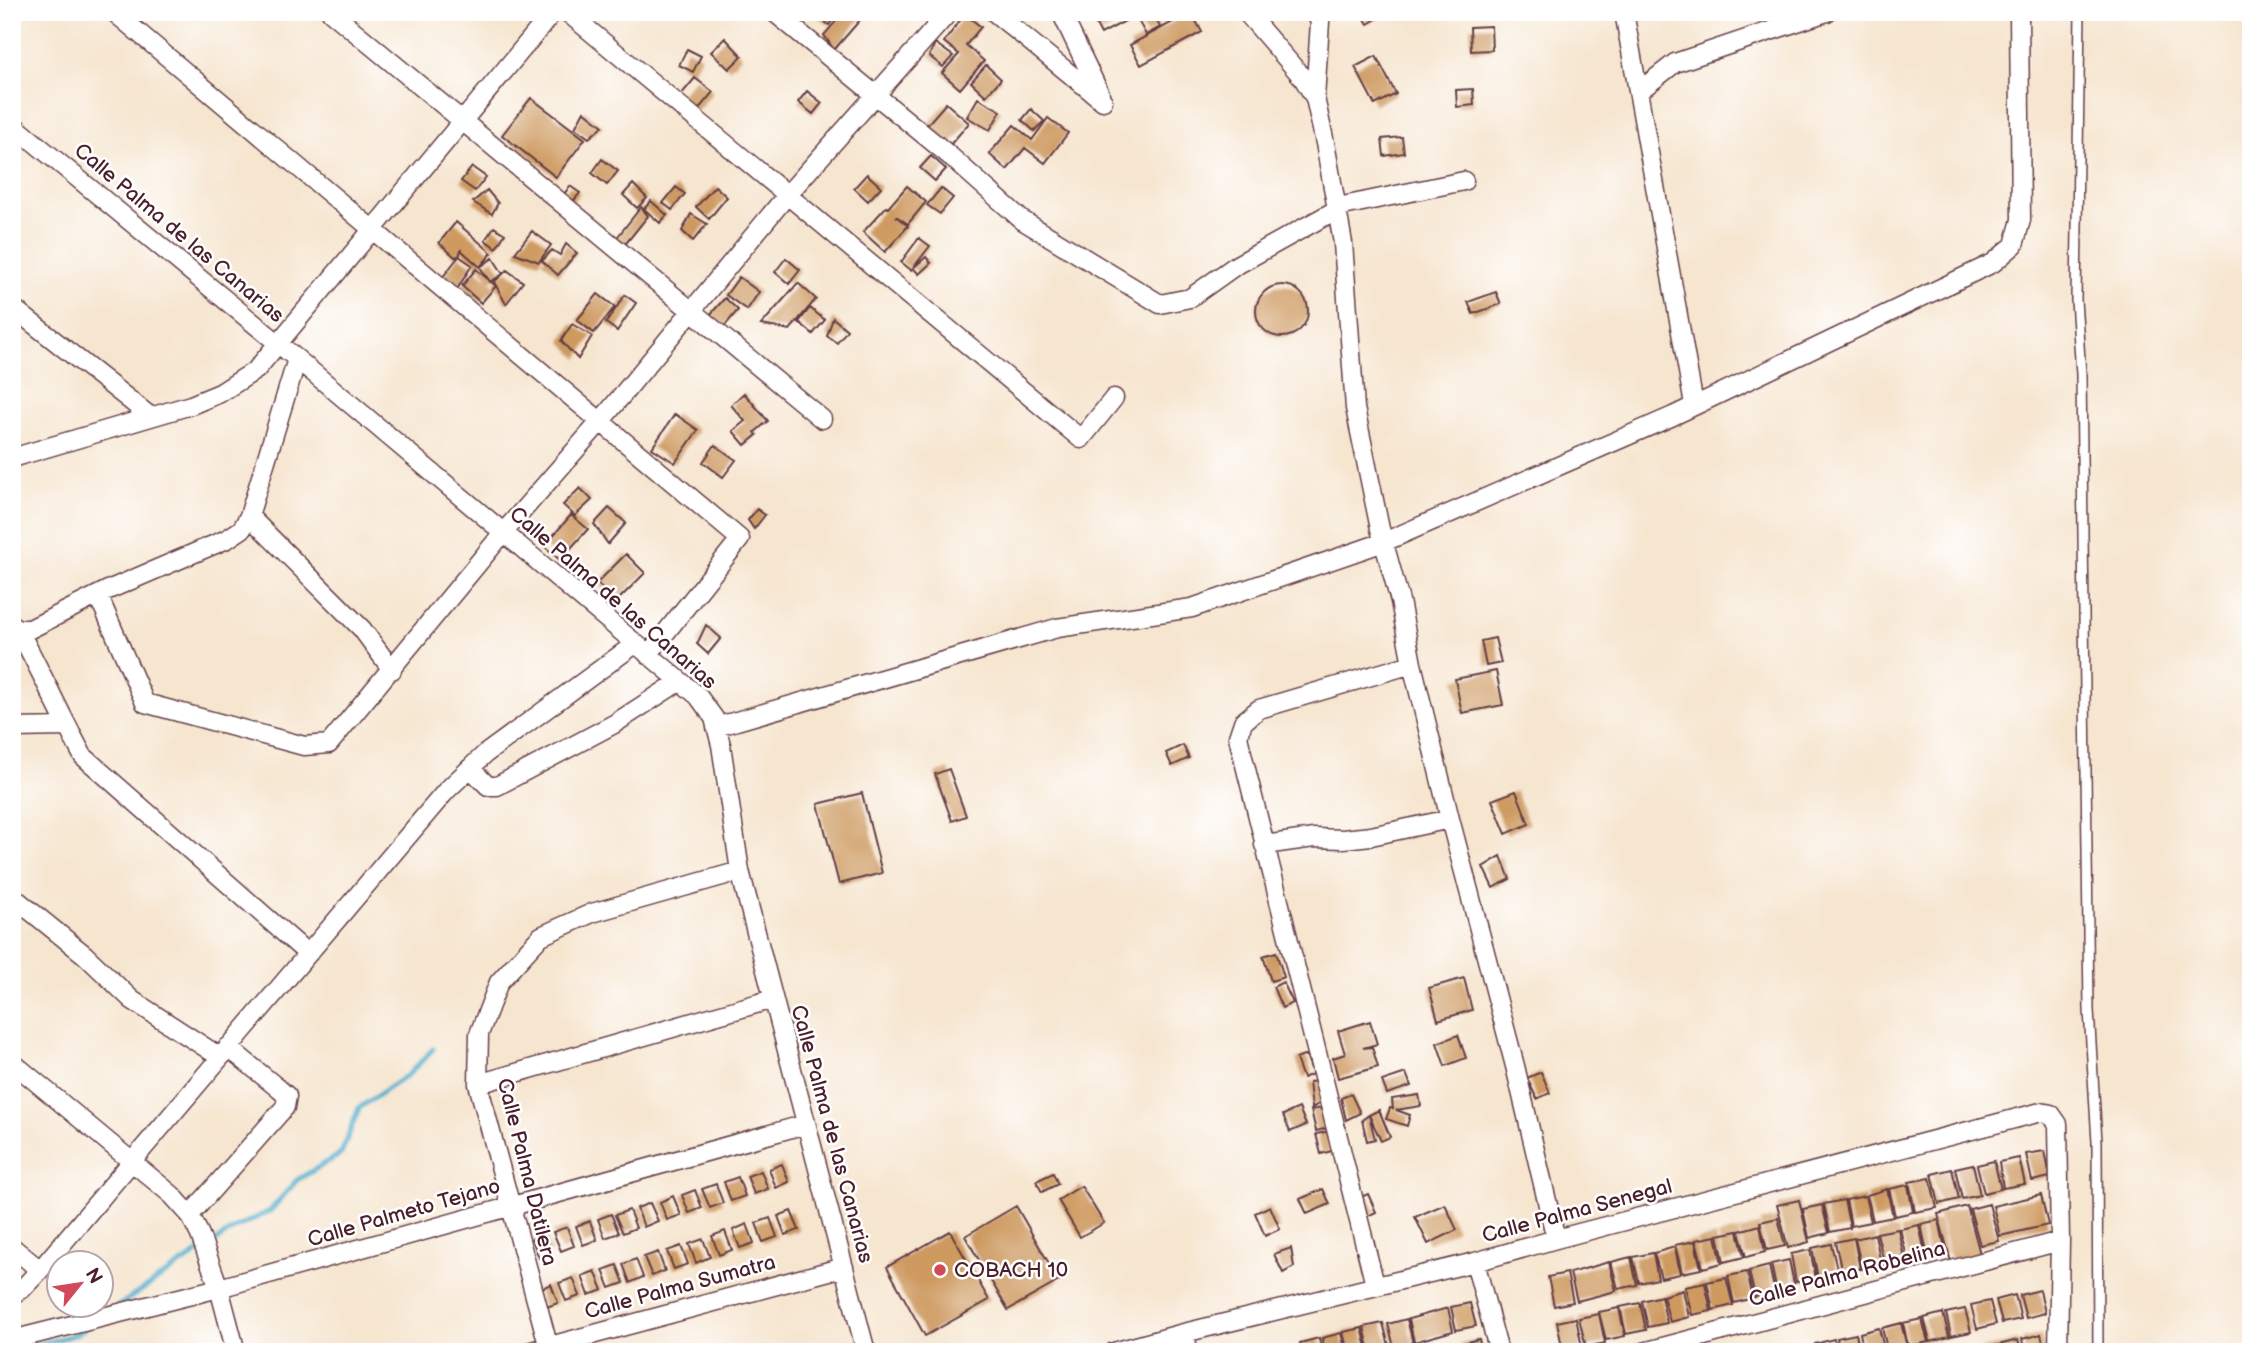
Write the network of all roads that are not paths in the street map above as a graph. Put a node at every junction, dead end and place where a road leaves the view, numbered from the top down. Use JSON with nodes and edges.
{"nodes":[{"id":1,"x":114,"y":12,"type":"edge"},
{"id":2,"x":331,"y":12,"type":"edge"},
{"id":3,"x":553,"y":12,"type":"edge"},
{"id":4,"x":566,"y":12,"type":"edge"},
{"id":5,"x":774,"y":12,"type":"edge"},
{"id":6,"x":949,"y":12,"type":"edge"},
{"id":7,"x":994,"y":12,"type":"edge"},
{"id":8,"x":1061,"y":12,"type":"edge"},
{"id":9,"x":1270,"y":12,"type":"edge"},
{"id":10,"x":1315,"y":12,"type":"edge"},
{"id":11,"x":1624,"y":12,"type":"edge"},
{"id":12,"x":1827,"y":12,"type":"edge"},
{"id":13,"x":2019,"y":12,"type":"edge"},
{"id":14,"x":2080,"y":12,"type":"edge"},
{"id":15,"x":1249,"y":17,"type":"edge"},
{"id":16,"x":1638,"y":92,"type":"junction"},
{"id":17,"x":876,"y":96,"type":"junction"},
{"id":18,"x":1315,"y":98,"type":"junction"},
{"id":19,"x":463,"y":121,"type":"junction"},
{"id":20,"x":12,"y":124,"type":"edge"},
{"id":21,"x":1464,"y":181,"type":"dead end"},
{"id":22,"x":787,"y":195,"type":"junction"},
{"id":23,"x":1337,"y":210,"type":"junction"},
{"id":24,"x":373,"y":231,"type":"junction"},
{"id":25,"x":12,"y":307,"type":"edge"},
{"id":26,"x":692,"y":311,"type":"junction"},
{"id":27,"x":279,"y":345,"type":"junction"},
{"id":28,"x":297,"y":359,"type":"junction"},
{"id":29,"x":1114,"y":398,"type":"dead end"},
{"id":30,"x":1694,"y":405,"type":"junction"},
{"id":31,"x":151,"y":417,"type":"junction"},
{"id":32,"x":822,"y":419,"type":"dead end"},
{"id":33,"x":600,"y":422,"type":"junction"},
{"id":34,"x":12,"y":458,"type":"edge"},
{"id":35,"x":249,"y":516,"type":"junction"},
{"id":36,"x":503,"y":533,"type":"junction"},
{"id":37,"x":1384,"y":542,"type":"junction"},
{"id":38,"x":98,"y":595,"type":"junction"},
{"id":39,"x":15,"y":627,"type":"edge"},
{"id":40,"x":641,"y":650,"type":"junction"},
{"id":41,"x":1412,"y":664,"type":"junction"},
{"id":42,"x":392,"y":670,"type":"junction"},
{"id":43,"x":680,"y":681,"type":"junction"},
{"id":44,"x":67,"y":727,"type":"junction"},
{"id":45,"x":716,"y":727,"type":"junction"},
{"id":46,"x":12,"y":728,"type":"edge"},
{"id":47,"x":470,"y":768,"type":"junction"},
{"id":48,"x":1450,"y":820,"type":"junction"},
{"id":49,"x":1264,"y":845,"type":"junction"},
{"id":50,"x":740,"y":872,"type":"junction"},
{"id":51,"x":12,"y":896,"type":"edge"},
{"id":52,"x":308,"y":954,"type":"junction"},
{"id":53,"x":773,"y":999,"type":"junction"},
{"id":54,"x":224,"y":1052,"type":"junction"},
{"id":55,"x":12,"y":1062,"type":"edge"},
{"id":56,"x":478,"y":1084,"type":"junction"},
{"id":57,"x":806,"y":1124,"type":"junction"},
{"id":58,"x":131,"y":1163,"type":"junction"},
{"id":59,"x":512,"y":1206,"type":"junction"},
{"id":60,"x":190,"y":1215,"type":"junction"},
{"id":61,"x":1556,"y":1239,"type":"junction"},
{"id":62,"x":2060,"y":1241,"type":"junction"},
{"id":63,"x":12,"y":1247,"type":"edge"},
{"id":64,"x":1475,"y":1262,"type":"junction"},
{"id":65,"x":844,"y":1267,"type":"junction"},
{"id":66,"x":40,"y":1270,"type":"junction"},
{"id":67,"x":1375,"y":1285,"type":"junction"},
{"id":68,"x":219,"y":1288,"type":"junction"},
{"id":69,"x":12,"y":1295,"type":"edge"},
{"id":70,"x":1184,"y":1333,"type":"junction"},
{"id":71,"x":12,"y":1340,"type":"edge"},
{"id":72,"x":549,"y":1349,"type":"edge"},
{"id":73,"x":236,"y":1352,"type":"edge"},
{"id":74,"x":528,"y":1352,"type":"edge"},
{"id":75,"x":866,"y":1352,"type":"edge"},
{"id":76,"x":1114,"y":1352,"type":"edge"},
{"id":77,"x":1189,"y":1352,"type":"edge"},
{"id":78,"x":1499,"y":1352,"type":"edge"},
{"id":79,"x":1644,"y":1352,"type":"edge"},
{"id":80,"x":2058,"y":1352,"type":"edge"},
{"id":81,"x":2098,"y":1352,"type":"edge"}],
"edges":[{"from":1,"to":24,"type":"street"},
{"from":2,"to":19,"type":"street"},
{"from":3,"to":19,"type":"street"},
{"from":4,"to":22,"type":"street"},
{"from":5,"to":17,"type":"street"},
{"from":6,"to":17,"type":"street"},
{"from":7,"to":8,"type":"street"},
{"from":9,"to":15,"type":"street"},
{"from":10,"to":18,"type":"street"},
{"from":11,"to":16,"type":"street"},
{"from":12,"to":16,"type":"street"},
{"from":13,"to":30,"type":"street"},
{"from":14,"to":81,"type":"lane"},
{"from":15,"to":18,"type":"street"},
{"from":16,"to":30,"type":"street"},
{"from":17,"to":22,"type":"street"},
{"from":17,"to":23,"type":"street"},
{"from":18,"to":23,"type":"street"},
{"from":19,"to":24,"type":"street"},
{"from":19,"to":26,"type":"street"},
{"from":20,"to":27,"type":"street","name":"Calle Palma de las Canarias"},
{"from":21,"to":23,"type":"street"},
{"from":22,"to":26,"type":"street"},
{"from":22,"to":29,"type":"street"},
{"from":23,"to":37,"type":"street"},
{"from":24,"to":27,"type":"street"},
{"from":24,"to":33,"type":"street"},
{"from":25,"to":31,"type":"street"},
{"from":26,"to":32,"type":"street"},
{"from":26,"to":33,"type":"street"},
{"from":27,"to":28,"type":"street","name":"Calle Palma de las Canarias"},
{"from":27,"to":31,"type":"street"},
{"from":28,"to":35,"type":"street"},
{"from":28,"to":36,"type":"street","name":"Calle Palma de las Canarias"},
{"from":30,"to":37,"type":"street"},
{"from":31,"to":34,"type":"street"},
{"from":33,"to":36,"type":"street"},
{"from":33,"to":40,"type":"street"},
{"from":35,"to":38,"type":"street"},
{"from":35,"to":42,"type":"street"},
{"from":36,"to":40,"type":"street","name":"Calle Palma de las Canarias"},
{"from":36,"to":42,"type":"street"},
{"from":37,"to":41,"type":"street"},
{"from":37,"to":45,"type":"street"},
{"from":38,"to":39,"type":"street"},
{"from":38,"to":42,"type":"street"},
{"from":39,"to":44,"type":"street"},
{"from":40,"to":43,"type":"street","name":"Calle Palma de las Canarias"},
{"from":40,"to":47,"type":"street"},
{"from":41,"to":48,"type":"street"},
{"from":41,"to":49,"type":"street"},
{"from":43,"to":45,"type":"street","name":"Calle Palma de las Canarias"},
{"from":43,"to":47,"type":"street"},
{"from":44,"to":46,"type":"street"},
{"from":44,"to":52,"type":"street"},
{"from":45,"to":50,"type":"street","name":"Calle Palma de las Canarias"},
{"from":47,"to":52,"type":"street"},
{"from":48,"to":49,"type":"street"},
{"from":48,"to":61,"type":"street"},
{"from":49,"to":67,"type":"street"},
{"from":50,"to":53,"type":"street","name":"Calle Palma de las Canarias"},
{"from":50,"to":56,"type":"street","name":"Calle Palma Datilera"},
{"from":51,"to":54,"type":"street"},
{"from":52,"to":54,"type":"street"},
{"from":53,"to":56,"type":"street"},
{"from":53,"to":57,"type":"street","name":"Calle Palma de las Canarias"},
{"from":54,"to":58,"type":"street"},
{"from":54,"to":60,"type":"street"},
{"from":55,"to":58,"type":"street"},
{"from":56,"to":59,"type":"street","name":"Calle Palma Datilera"},
{"from":57,"to":59,"type":"street","name":"Calle Palmeto Tejano"},
{"from":57,"to":65,"type":"street","name":"Calle Palma de las Canarias"},
{"from":58,"to":60,"type":"street"},
{"from":58,"to":66,"type":"street"},
{"from":59,"to":68,"type":"street","name":"Calle Palmeto Tejano"},
{"from":59,"to":72,"type":"street","name":"Calle Palma Datilera"},
{"from":60,"to":68,"type":"street"},
{"from":61,"to":62,"type":"street","name":"Calle Palma Senegal"},
{"from":61,"to":64,"type":"street","name":"Calle Palma Senegal"},
{"from":62,"to":79,"type":"street","name":"Calle Palma Robelina"},
{"from":62,"to":80,"type":"street"},
{"from":63,"to":66,"type":"street"},
{"from":64,"to":67,"type":"street","name":"Calle Palma Senegal"},
{"from":64,"to":78,"type":"street"},
{"from":65,"to":72,"type":"street","name":"Calle Palma Sumatra"},
{"from":65,"to":75,"type":"street","name":"Calle Palma de las Canarias"},
{"from":66,"to":69,"type":"street"},
{"from":67,"to":70,"type":"street","name":"Calle Palma Senegal"},
{"from":68,"to":71,"type":"street","name":"Calle Palmeto Tejano"},
{"from":68,"to":73,"type":"street"},
{"from":70,"to":76,"type":"street","name":"Calle Palma Senegal"},
{"from":70,"to":77,"type":"street"},
{"from":72,"to":74,"type":"street","name":"Calle Palma Sumatra"}]}
